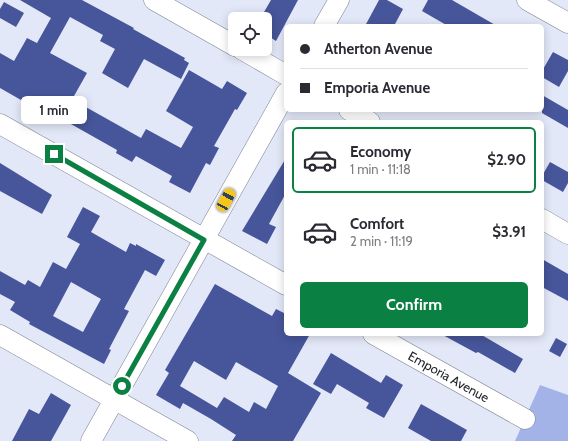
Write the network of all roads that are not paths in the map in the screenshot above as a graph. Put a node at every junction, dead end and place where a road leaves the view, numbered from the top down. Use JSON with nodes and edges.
{"nodes":[{"id":1,"x":154,"y":0,"type":"edge"},
{"id":2,"x":339,"y":0,"type":"edge"},
{"id":3,"x":527,"y":0,"type":"edge"},
{"id":4,"x":568,"y":23,"type":"edge"},
{"id":5,"x":325,"y":24,"type":"edge"},
{"id":6,"x":228,"y":42,"type":"edge"},
{"id":7,"x":253,"y":56,"type":"edge"},
{"id":8,"x":284,"y":74,"type":"edge"},
{"id":9,"x":284,"y":97,"type":"edge"},
{"id":10,"x":352,"y":112,"type":"edge"},
{"id":11,"x":366,"y":120,"type":"edge"},
{"id":12,"x":0,"y":124,"type":"edge"},
{"id":13,"x":544,"y":220,"type":"edge"},
{"id":14,"x":568,"y":234,"type":"edge"},
{"id":15,"x":204,"y":240,"type":"junction"},
{"id":16,"x":284,"y":284,"type":"edge"},
{"id":17,"x":0,"y":335,"type":"edge"},
{"id":18,"x":377,"y":336,"type":"edge"},
{"id":19,"x":114,"y":399,"type":"junction"},
{"id":20,"x":525,"y":419,"type":"dead end"},
{"id":21,"x":91,"y":441,"type":"edge"},
{"id":22,"x":188,"y":441,"type":"edge"}],
"edges":[{"from":1,"to":6,"type":"street"},
{"from":2,"to":5,"type":"street"},
{"from":3,"to":4,"type":"street"},
{"from":7,"to":8,"type":"street"},
{"from":9,"to":15,"type":"street"},
{"from":10,"to":11,"type":"street"},
{"from":12,"to":15,"type":"street"},
{"from":13,"to":14,"type":"street"},
{"from":15,"to":16,"type":"street"},
{"from":15,"to":19,"type":"street"},
{"from":17,"to":19,"type":"street"},
{"from":18,"to":20,"type":"street","name":"Emporia Avenue"},
{"from":19,"to":21,"type":"street"},
{"from":19,"to":22,"type":"street"}]}
